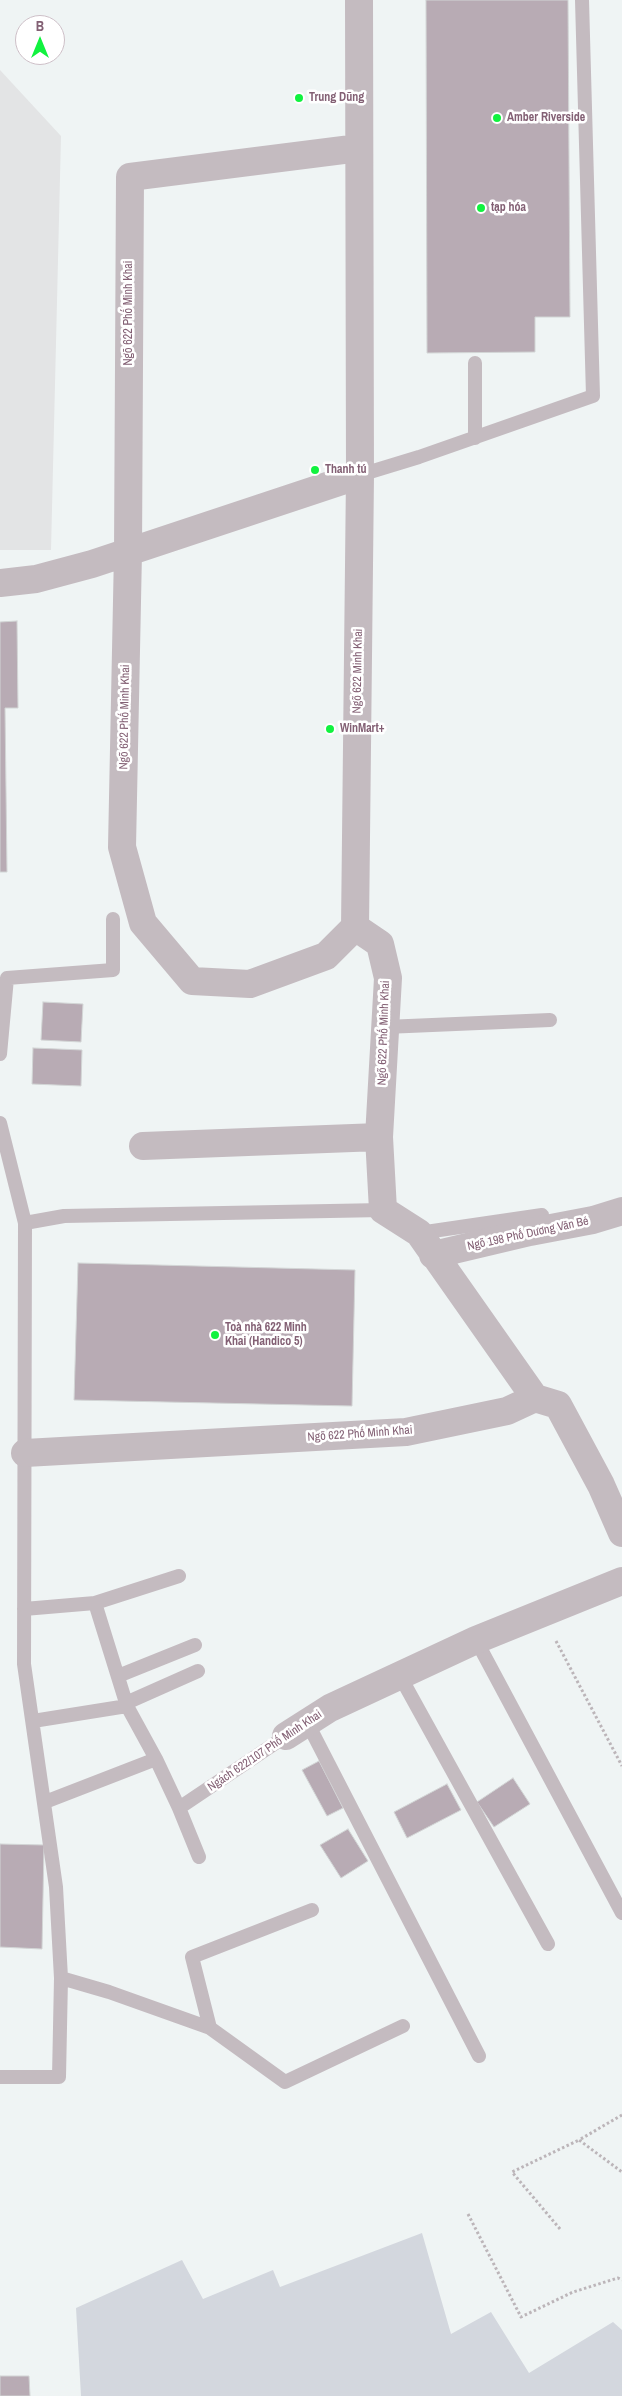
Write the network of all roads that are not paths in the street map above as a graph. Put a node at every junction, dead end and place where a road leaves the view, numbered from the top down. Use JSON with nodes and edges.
{"nodes":[{"id":1,"x":359,"y":0,"type":"edge"},
{"id":2,"x":582,"y":0,"type":"edge"},
{"id":3,"x":359,"y":148,"type":"junction"},
{"id":4,"x":475,"y":363,"type":"dead end"},
{"id":5,"x":475,"y":438,"type":"junction"},
{"id":6,"x":360,"y":476,"type":"junction"},
{"id":7,"x":128,"y":552,"type":"junction"},
{"id":8,"x":0,"y":582,"type":"edge"},
{"id":9,"x":113,"y":920,"type":"dead end"},
{"id":10,"x":355,"y":927,"type":"junction"},
{"id":11,"x":550,"y":1020,"type":"dead end"},
{"id":12,"x":386,"y":1027,"type":"junction"},
{"id":13,"x":0,"y":1054,"type":"edge"},
{"id":14,"x":0,"y":1123,"type":"edge"},
{"id":15,"x":380,"y":1136,"type":"junction"},
{"id":16,"x":143,"y":1146,"type":"dead end"},
{"id":17,"x":383,"y":1210,"type":"junction"},
{"id":18,"x":622,"y":1211,"type":"edge"},
{"id":19,"x":542,"y":1215,"type":"dead end"},
{"id":20,"x":26,"y":1223,"type":"junction"},
{"id":21,"x":426,"y":1244,"type":"junction"},
{"id":22,"x":534,"y":1398,"type":"junction"},
{"id":23,"x":25,"y":1453,"type":"junction"},
{"id":24,"x":622,"y":1533,"type":"edge"},
{"id":25,"x":179,"y":1576,"type":"dead end"},
{"id":26,"x":622,"y":1581,"type":"edge"},
{"id":27,"x":94,"y":1603,"type":"junction"},
{"id":28,"x":24,"y":1609,"type":"junction"},
{"id":29,"x":476,"y":1640,"type":"junction"},
{"id":30,"x":195,"y":1645,"type":"dead end"},
{"id":31,"x":198,"y":1671,"type":"dead end"},
{"id":32,"x":118,"y":1676,"type":"junction"},
{"id":33,"x":400,"y":1676,"type":"junction"},
{"id":34,"x":126,"y":1704,"type":"junction"},
{"id":35,"x":33,"y":1721,"type":"junction"},
{"id":36,"x":297,"y":1729,"type":"junction"},
{"id":37,"x":156,"y":1758,"type":"junction"},
{"id":38,"x":45,"y":1802,"type":"junction"},
{"id":39,"x":179,"y":1808,"type":"junction"},
{"id":40,"x":199,"y":1857,"type":"dead end"},
{"id":41,"x":312,"y":1910,"type":"dead end"},
{"id":42,"x":622,"y":1913,"type":"edge"},
{"id":43,"x":548,"y":1944,"type":"dead end"},
{"id":44,"x":60,"y":1978,"type":"junction"},
{"id":45,"x":403,"y":2026,"type":"dead end"},
{"id":46,"x":210,"y":2028,"type":"junction"},
{"id":47,"x":479,"y":2056,"type":"dead end"},
{"id":48,"x":0,"y":2077,"type":"edge"}],
"edges":[{"from":1,"to":3,"type":"street"},
{"from":2,"to":5,"type":"lane"},
{"from":3,"to":6,"type":"street"},
{"from":3,"to":7,"type":"street","name":"Ngõ 622 Phố Minh Khai"},
{"from":4,"to":5,"type":"lane"},
{"from":5,"to":6,"type":"lane"},
{"from":6,"to":7,"type":"street"},
{"from":6,"to":10,"type":"street","name":"Ngõ 622 Minh Khai"},
{"from":7,"to":8,"type":"street"},
{"from":7,"to":10,"type":"street","name":"Ngõ 622 Phố Minh Khai"},
{"from":9,"to":13,"type":"lane"},
{"from":10,"to":12,"type":"street","name":"Ngõ 622 Phố Minh Khai"},
{"from":11,"to":12,"type":"lane"},
{"from":12,"to":15,"type":"street","name":"Ngõ 622 Phố Minh Khai"},
{"from":14,"to":20,"type":"lane"},
{"from":15,"to":16,"type":"street"},
{"from":15,"to":17,"type":"street","name":"Ngõ 622 Phố Minh Khai"},
{"from":17,"to":20,"type":"lane"},
{"from":17,"to":21,"type":"street"},
{"from":18,"to":21,"type":"street","name":"Ngõ 198 Phố Dương Văn Bé"},
{"from":19,"to":21,"type":"lane"},
{"from":20,"to":23,"type":"lane"},
{"from":21,"to":22,"type":"street"},
{"from":22,"to":23,"type":"street","name":"Ngõ 622 Phố Minh Khai"},
{"from":22,"to":24,"type":"street"},
{"from":23,"to":28,"type":"lane"},
{"from":25,"to":27,"type":"lane"},
{"from":26,"to":29,"type":"street","name":"Ngách 622/107 Phố Minh Khai"},
{"from":27,"to":28,"type":"lane"},
{"from":27,"to":32,"type":"lane"},
{"from":28,"to":35,"type":"lane"},
{"from":29,"to":33,"type":"street","name":"Ngách 622/107 Phố Minh Khai"},
{"from":29,"to":42,"type":"lane"},
{"from":30,"to":32,"type":"lane"},
{"from":31,"to":34,"type":"lane"},
{"from":32,"to":34,"type":"lane"},
{"from":33,"to":36,"type":"street","name":"Ngách 622/107 Phố Minh Khai"},
{"from":33,"to":43,"type":"lane"},
{"from":34,"to":35,"type":"lane"},
{"from":34,"to":37,"type":"lane"},
{"from":35,"to":38,"type":"lane"},
{"from":36,"to":39,"type":"lane","name":"Ngách 622/107 Phố Minh Khai"},
{"from":36,"to":47,"type":"lane"},
{"from":37,"to":38,"type":"lane"},
{"from":37,"to":39,"type":"lane"},
{"from":38,"to":44,"type":"lane"},
{"from":39,"to":40,"type":"lane"},
{"from":41,"to":46,"type":"lane"},
{"from":44,"to":46,"type":"lane"},
{"from":44,"to":48,"type":"lane"},
{"from":45,"to":46,"type":"lane"}]}
